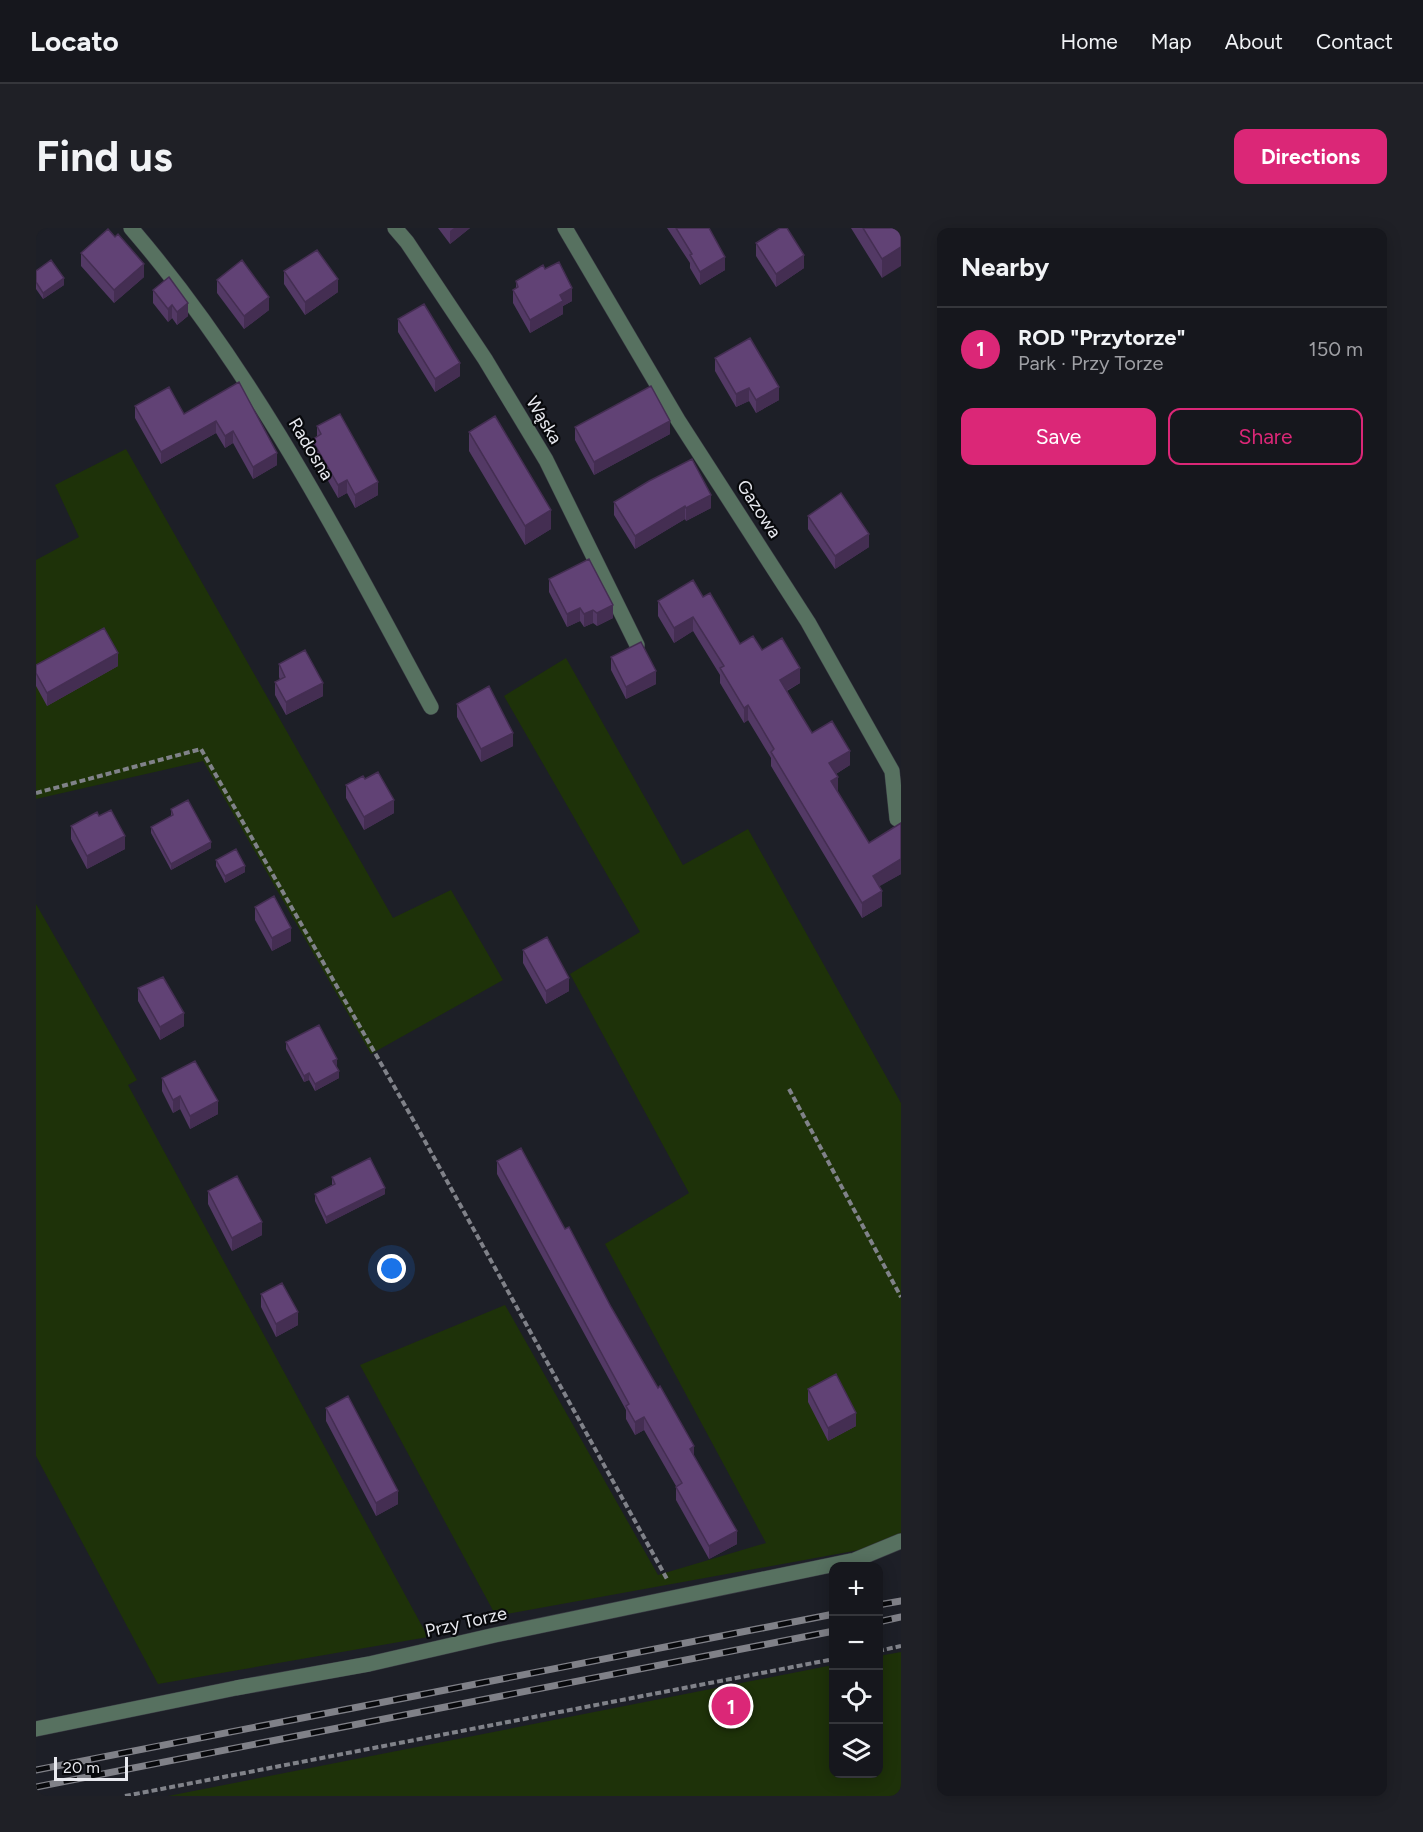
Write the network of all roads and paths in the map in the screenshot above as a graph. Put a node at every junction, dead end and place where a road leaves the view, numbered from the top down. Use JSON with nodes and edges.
{"nodes":[{"id":1,"x":131,"y":228,"type":"edge"},
{"id":2,"x":395,"y":228,"type":"edge"},
{"id":3,"x":565,"y":228,"type":"edge"},
{"id":4,"x":637,"y":645,"type":"edge"},
{"id":5,"x":431,"y":707,"type":"dead end"},
{"id":6,"x":36,"y":792,"type":"edge"},
{"id":7,"x":897,"y":819,"type":"dead end"},
{"id":8,"x":789,"y":1089,"type":"dead end"},
{"id":9,"x":901,"y":1297,"type":"edge"},
{"id":10,"x":901,"y":1541,"type":"edge"},
{"id":11,"x":678,"y":1598,"type":"junction"},
{"id":12,"x":901,"y":1646,"type":"edge"},
{"id":13,"x":883,"y":1650,"type":"edge"},
{"id":14,"x":829,"y":1660,"type":"edge"},
{"id":15,"x":36,"y":1729,"type":"edge"},
{"id":16,"x":125,"y":1796,"type":"edge"}],
"edges":[{"from":1,"to":5,"type":"street","name":"Radosna"},
{"from":2,"to":4,"type":"street","name":"Wąska"},
{"from":3,"to":7,"type":"street","name":"Gazowa"},
{"from":6,"to":11,"type":"path"},
{"from":8,"to":9,"type":"path"},
{"from":10,"to":11,"type":"street","name":"Przy Torze"},
{"from":11,"to":15,"type":"street","name":"Przy Torze"},
{"from":12,"to":13,"type":"path"},
{"from":14,"to":16,"type":"path"}]}
